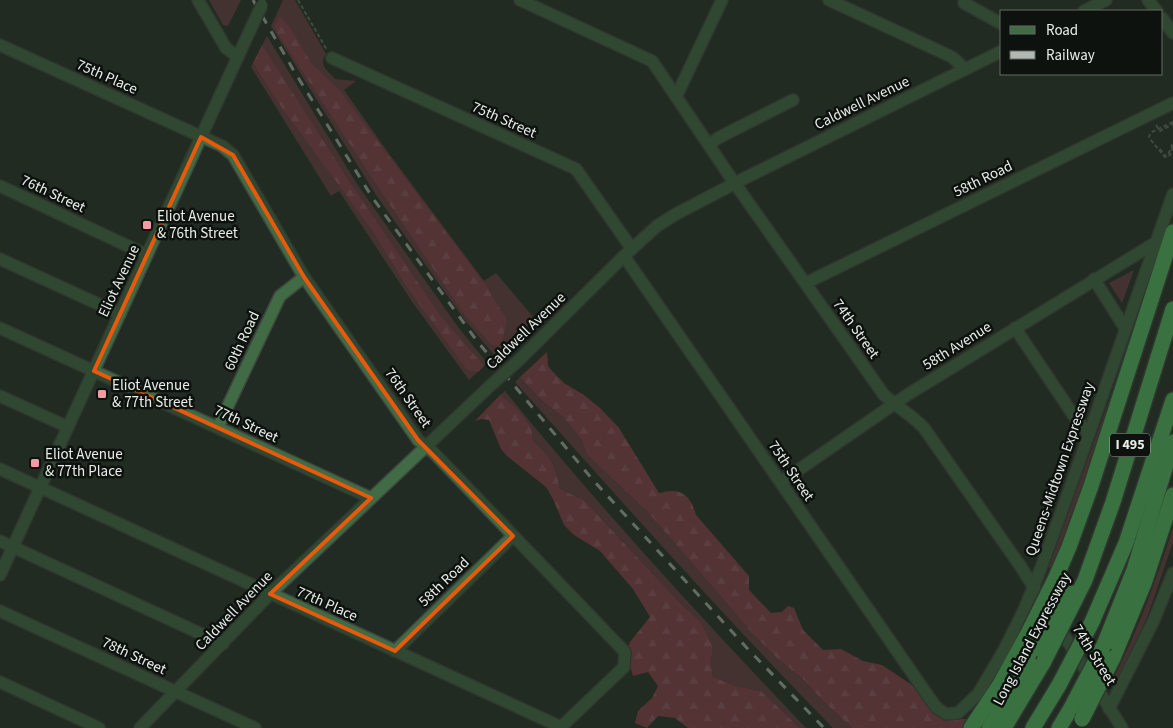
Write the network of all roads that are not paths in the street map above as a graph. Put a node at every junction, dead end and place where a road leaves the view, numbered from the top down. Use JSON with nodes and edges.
{"nodes":[{"id":1,"x":198,"y":0,"type":"edge"},
{"id":2,"x":520,"y":0,"type":"edge"},
{"id":3,"x":722,"y":0,"type":"edge"},
{"id":4,"x":829,"y":0,"type":"edge"},
{"id":5,"x":1106,"y":0,"type":"edge"},
{"id":6,"x":1148,"y":0,"type":"edge"},
{"id":7,"x":264,"y":2,"type":"edge"},
{"id":8,"x":964,"y":3,"type":"dead end"},
{"id":9,"x":1086,"y":10,"type":"edge"},
{"id":10,"x":1156,"y":10,"type":"edge"},
{"id":11,"x":1163,"y":19,"type":"edge"},
{"id":12,"x":1000,"y":23,"type":"edge"},
{"id":13,"x":1173,"y":33,"type":"edge"},
{"id":14,"x":0,"y":45,"type":"edge"},
{"id":15,"x":1000,"y":52,"type":"edge"},
{"id":16,"x":238,"y":57,"type":"junction"},
{"id":17,"x":332,"y":58,"type":"road end"},
{"id":18,"x":965,"y":69,"type":"junction"},
{"id":19,"x":676,"y":97,"type":"junction"},
{"id":20,"x":793,"y":100,"type":"dead end"},
{"id":21,"x":1173,"y":103,"type":"edge"},
{"id":22,"x":202,"y":136,"type":"junction"},
{"id":23,"x":709,"y":145,"type":"junction"},
{"id":24,"x":736,"y":183,"type":"junction"},
{"id":25,"x":0,"y":186,"type":"edge"},
{"id":26,"x":1173,"y":194,"type":"edge"},
{"id":27,"x":1173,"y":232,"type":"edge"},
{"id":28,"x":1155,"y":244,"type":"junction"},
{"id":29,"x":628,"y":252,"type":"junction"},
{"id":30,"x":148,"y":255,"type":"junction"},
{"id":31,"x":0,"y":259,"type":"edge"},
{"id":32,"x":304,"y":277,"type":"junction"},
{"id":33,"x":1094,"y":279,"type":"junction"},
{"id":34,"x":806,"y":283,"type":"junction"},
{"id":35,"x":1173,"y":309,"type":"edge"},
{"id":36,"x":120,"y":314,"type":"junction"},
{"id":37,"x":0,"y":328,"type":"edge"},
{"id":38,"x":1015,"y":328,"type":"junction"},
{"id":39,"x":1125,"y":328,"type":"junction"},
{"id":40,"x":94,"y":371,"type":"junction"},
{"id":41,"x":0,"y":396,"type":"edge"},
{"id":42,"x":1173,"y":400,"type":"edge"},
{"id":43,"x":894,"y":404,"type":"junction"},
{"id":44,"x":68,"y":427,"type":"junction"},
{"id":45,"x":218,"y":427,"type":"junction"},
{"id":46,"x":1089,"y":434,"type":"junction"},
{"id":47,"x":1173,"y":442,"type":"edge"},
{"id":48,"x":426,"y":446,"type":"junction"},
{"id":49,"x":0,"y":469,"type":"edge"},
{"id":50,"x":781,"y":482,"type":"junction"},
{"id":51,"x":40,"y":487,"type":"junction"},
{"id":52,"x":1173,"y":495,"type":"edge"},
{"id":53,"x":371,"y":498,"type":"junction"},
{"id":54,"x":513,"y":536,"type":"junction"},
{"id":55,"x":0,"y":541,"type":"edge"},
{"id":56,"x":13,"y":547,"type":"junction"},
{"id":57,"x":1173,"y":573,"type":"edge"},
{"id":58,"x":0,"y":575,"type":"edge"},
{"id":59,"x":1034,"y":586,"type":"junction"},
{"id":60,"x":270,"y":594,"type":"junction"},
{"id":61,"x":0,"y":611,"type":"edge"},
{"id":62,"x":222,"y":644,"type":"junction"},
{"id":63,"x":395,"y":651,"type":"junction"},
{"id":64,"x":1040,"y":658,"type":"junction"},
{"id":65,"x":0,"y":682,"type":"edge"},
{"id":66,"x":176,"y":692,"type":"junction"},
{"id":67,"x":933,"y":703,"type":"joint"},
{"id":68,"x":1109,"y":709,"type":"junction"},
{"id":69,"x":1076,"y":718,"type":"edge"},
{"id":70,"x":98,"y":728,"type":"edge"},
{"id":71,"x":140,"y":728,"type":"edge"},
{"id":72,"x":255,"y":728,"type":"edge"},
{"id":73,"x":560,"y":728,"type":"edge"},
{"id":74,"x":971,"y":728,"type":"edge"},
{"id":75,"x":989,"y":728,"type":"edge"},
{"id":76,"x":1004,"y":728,"type":"edge"},
{"id":77,"x":1033,"y":728,"type":"edge"},
{"id":78,"x":1059,"y":728,"type":"edge"},
{"id":79,"x":1122,"y":728,"type":"edge"}],
"edges":[{"from":1,"to":16,"type":"street"},
{"from":2,"to":19,"type":"street","name":"74th Street"},
{"from":3,"to":19,"type":"street"},
{"from":4,"to":18,"type":"street"},
{"from":5,"to":9,"type":"street"},
{"from":6,"to":10,"type":"street"},
{"from":7,"to":16,"type":"street","name":"Eliot Avenue","bridge":true},
{"from":8,"to":12,"type":"street"},
{"from":11,"to":13,"type":"street"},
{"from":14,"to":22,"type":"street","name":"75th Place"},
{"from":15,"to":18,"type":"street","name":"Caldwell Avenue"},
{"from":16,"to":22,"type":"street","name":"Eliot Avenue"},
{"from":17,"to":29,"type":"street","name":"75th Street"},
{"from":18,"to":24,"type":"street","name":"Caldwell Avenue"},
{"from":19,"to":23,"type":"street","name":"74th Street"},
{"from":20,"to":23,"type":"street"},
{"from":21,"to":34,"type":"street","name":"58th Road"},
{"from":22,"to":30,"type":"street","name":"Eliot Avenue"},
{"from":22,"to":32,"type":"street","name":"76th Street"},
{"from":23,"to":24,"type":"street","name":"74th Street"},
{"from":24,"to":29,"type":"street","name":"Caldwell Avenue"},
{"from":24,"to":34,"type":"street","name":"74th Street"},
{"from":25,"to":30,"type":"street","name":"76th Street"},
{"from":26,"to":28,"type":"street","name":"Queens-Midtown Expressway"},
{"from":27,"to":74,"type":"highway","bridge":true},
{"from":28,"to":33,"type":"street","name":"58th Avenue"},
{"from":28,"to":39,"type":"street","name":"Queens-Midtown Expressway"},
{"from":29,"to":48,"type":"street","name":"Caldwell Avenue","bridge":true},
{"from":29,"to":50,"type":"street","name":"75th Street"},
{"from":30,"to":36,"type":"street","name":"Eliot Avenue"},
{"from":31,"to":36,"type":"street"},
{"from":32,"to":45,"type":"street","name":"60th Road"},
{"from":32,"to":48,"type":"street","name":"76th Street"},
{"from":33,"to":38,"type":"street","name":"58th Avenue"},
{"from":33,"to":39,"type":"street"},
{"from":34,"to":43,"type":"street","name":"74th Street"},
{"from":35,"to":64,"type":"highway","name":"Long Island Expressway","number":"I 495","bridge":true},
{"from":36,"to":40,"type":"street","name":"Eliot Avenue"},
{"from":37,"to":40,"type":"street","name":"77th Street"},
{"from":38,"to":43,"type":"street","name":"58th Avenue"},
{"from":38,"to":46,"type":"street"},
{"from":39,"to":46,"type":"street","name":"Queens-Midtown Expressway"},
{"from":40,"to":44,"type":"street","name":"Eliot Avenue"},
{"from":40,"to":45,"type":"street","name":"77th Street"},
{"from":41,"to":44,"type":"street"},
{"from":42,"to":77,"type":"highway","number":"I 495","bridge":true},
{"from":43,"to":50,"type":"street","name":"58th Avenue"},
{"from":43,"to":59,"type":"street","name":"74th Street"},
{"from":44,"to":51,"type":"street","name":"Eliot Avenue"},
{"from":45,"to":53,"type":"street","name":"77th Street"},
{"from":46,"to":59,"type":"street","name":"Queens-Midtown Expressway"},
{"from":47,"to":69,"type":"highway","bridge":true},
{"from":48,"to":53,"type":"street","name":"Caldwell Avenue"},
{"from":48,"to":54,"type":"street","name":"76th Street"},
{"from":49,"to":51,"type":"street","name":"77th Place"},
{"from":50,"to":67,"type":"street","name":"75th Street"},
{"from":51,"to":56,"type":"street","name":"Eliot Avenue"},
{"from":51,"to":60,"type":"street","name":"77th Place"},
{"from":52,"to":69,"type":"highway","bridge":true},
{"from":53,"to":60,"type":"street","name":"Caldwell Avenue"},
{"from":54,"to":63,"type":"street","name":"58th Road"},
{"from":54,"to":73,"type":"street","name":"76th Street"},
{"from":55,"to":56,"type":"street"},
{"from":56,"to":58,"type":"street","name":"Eliot Avenue"},
{"from":56,"to":62,"type":"street"},
{"from":57,"to":68,"type":"street"},
{"from":59,"to":67,"type":"street","name":"Queens-Midtown Expressway"},
{"from":59,"to":68,"type":"street","name":"74th Street"},
{"from":60,"to":62,"type":"street","name":"Caldwell Avenue"},
{"from":60,"to":63,"type":"street","name":"77th Place"},
{"from":61,"to":66,"type":"street","name":"78th Street"},
{"from":62,"to":66,"type":"street","name":"Caldwell Avenue"},
{"from":63,"to":73,"type":"street","name":"77th Place"},
{"from":64,"to":75,"type":"highway"},
{"from":64,"to":76,"type":"highway","name":"Long Island Expressway","number":"I 495"},
{"from":65,"to":70,"type":"street"},
{"from":66,"to":71,"type":"street","name":"Caldwell Avenue"},
{"from":66,"to":72,"type":"street","name":"78th Street"},
{"from":68,"to":79,"type":"street","name":"74th Street"},
{"from":69,"to":78,"type":"highway"}]}
